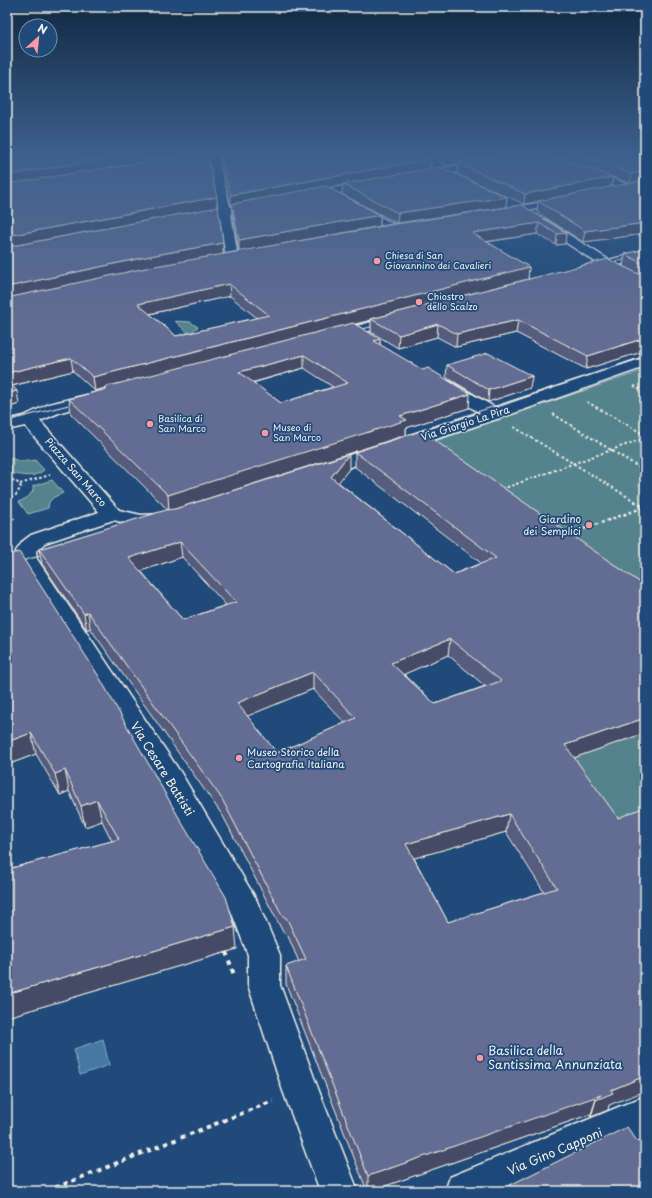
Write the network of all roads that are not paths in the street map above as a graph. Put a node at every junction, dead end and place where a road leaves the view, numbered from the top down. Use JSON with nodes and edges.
{"nodes":[{"id":1,"x":237,"y":209,"type":"edge"},
{"id":2,"x":359,"y":209,"type":"edge"},
{"id":3,"x":528,"y":209,"type":"edge"},
{"id":4,"x":523,"y":210,"type":"junction"},
{"id":5,"x":225,"y":211,"type":"junction"},
{"id":6,"x":486,"y":216,"type":"edge"},
{"id":7,"x":180,"y":220,"type":"edge"},
{"id":8,"x":410,"y":226,"type":"edge"},
{"id":9,"x":395,"y":229,"type":"junction"},
{"id":10,"x":374,"y":232,"type":"edge"},
{"id":11,"x":645,"y":254,"type":"edge"},
{"id":12,"x":232,"y":258,"type":"edge"},
{"id":13,"x":607,"y":264,"type":"junction"},
{"id":14,"x":570,"y":274,"type":"edge"},
{"id":15,"x":645,"y":285,"type":"edge"},
{"id":16,"x":412,"y":316,"type":"edge"},
{"id":17,"x":355,"y":330,"type":"junction"},
{"id":18,"x":369,"y":339,"type":"edge"},
{"id":19,"x":318,"y":340,"type":"edge"},
{"id":20,"x":645,"y":362,"type":"edge"},
{"id":21,"x":431,"y":376,"type":"edge"},
{"id":22,"x":116,"y":393,"type":"edge"},
{"id":23,"x":494,"y":414,"type":"junction"},
{"id":24,"x":7,"y":425,"type":"edge"},
{"id":25,"x":34,"y":425,"type":"junction"},
{"id":26,"x":7,"y":437,"type":"edge"},
{"id":27,"x":306,"y":475,"type":"edge"},
{"id":28,"x":112,"y":514,"type":"junction"},
{"id":29,"x":173,"y":517,"type":"edge"},
{"id":30,"x":22,"y":566,"type":"edge"},
{"id":31,"x":639,"y":1126,"type":"edge"},
{"id":32,"x":339,"y":1191,"type":"edge"},
{"id":33,"x":464,"y":1191,"type":"edge"}],
"edges":[{"from":1,"to":5,"type":"street"},
{"from":2,"to":9,"type":"street"},
{"from":3,"to":4,"type":"street"},
{"from":4,"to":6,"type":"street"},
{"from":4,"to":13,"type":"street"},
{"from":5,"to":7,"type":"street"},
{"from":5,"to":12,"type":"street"},
{"from":8,"to":9,"type":"street"},
{"from":9,"to":10,"type":"street"},
{"from":11,"to":13,"type":"street"},
{"from":13,"to":14,"type":"street"},
{"from":13,"to":15,"type":"street"},
{"from":16,"to":17,"type":"street"},
{"from":17,"to":18,"type":"street"},
{"from":17,"to":19,"type":"street"},
{"from":20,"to":23,"type":"street","name":"Via Giorgio La Pira"},
{"from":21,"to":23,"type":"street"},
{"from":22,"to":25,"type":"street","name":"Piazza San Marco"},
{"from":23,"to":27,"type":"street","name":"Via Giorgio La Pira"},
{"from":24,"to":25,"type":"street","name":"Piazza San Marco"},
{"from":25,"to":26,"type":"street","name":"Piazza San Marco"},
{"from":25,"to":28,"type":"street","name":"Piazza San Marco"},
{"from":28,"to":29,"type":"street","name":"Piazza San Marco"},
{"from":28,"to":30,"type":"street","name":"Piazza San Marco"},
{"from":30,"to":32,"type":"street","name":"Via Cesare Battisti"},
{"from":31,"to":33,"type":"street","name":"Via Gino Capponi"}]}
